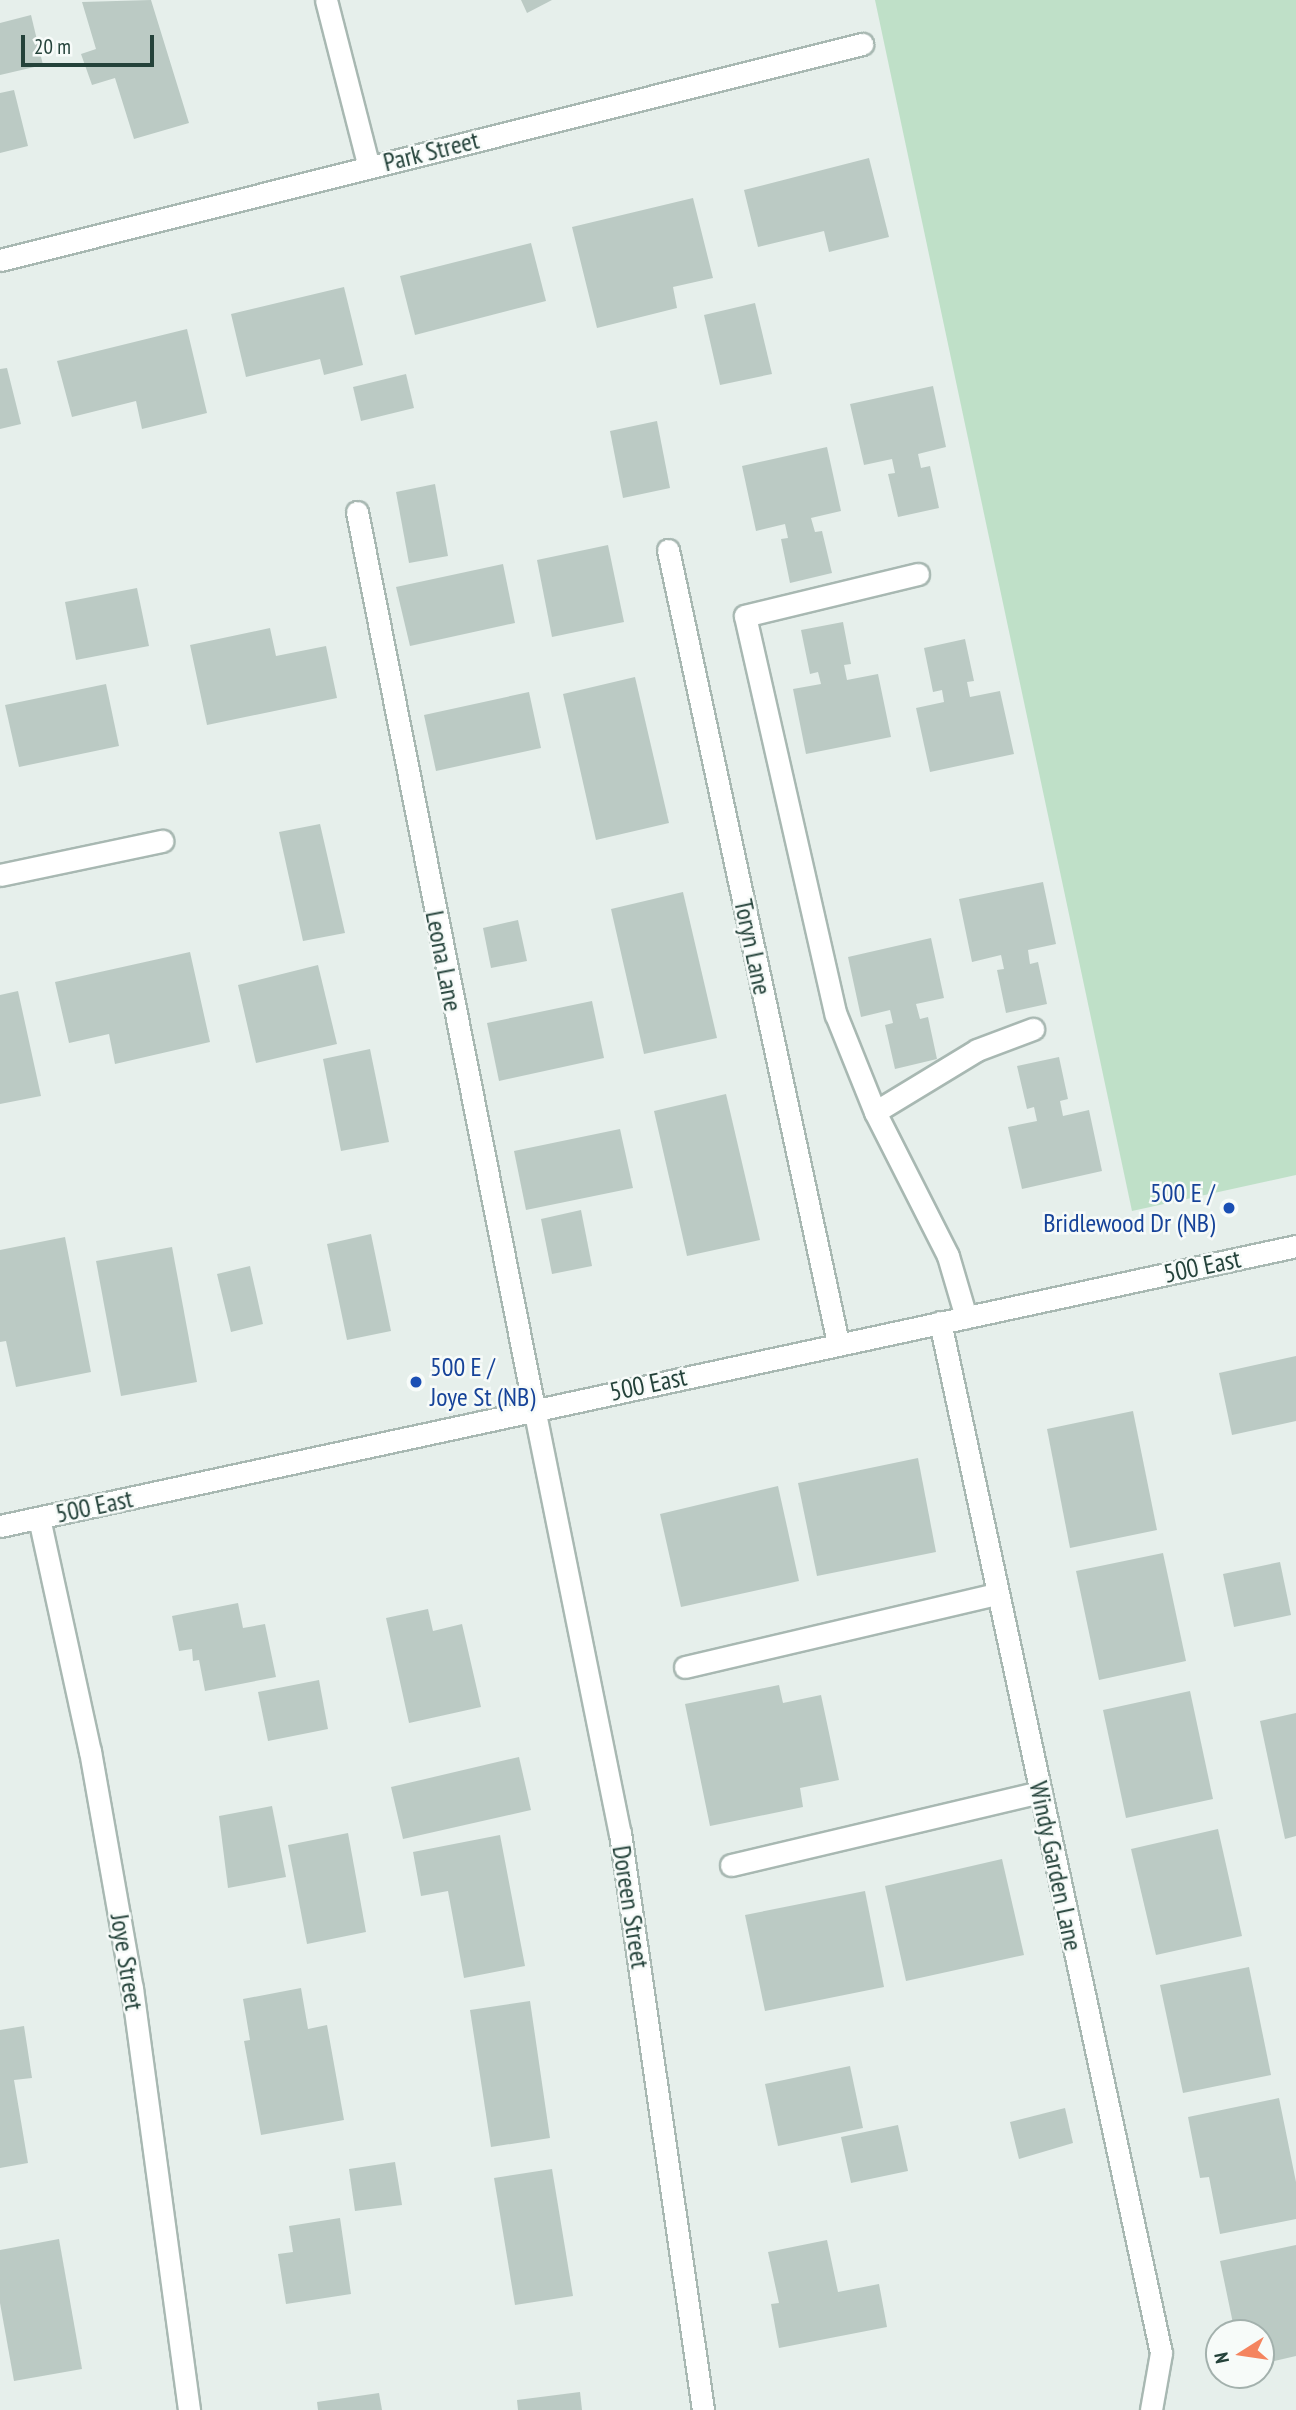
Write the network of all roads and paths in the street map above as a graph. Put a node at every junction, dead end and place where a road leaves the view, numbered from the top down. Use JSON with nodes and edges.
{"nodes":[{"id":1,"x":326,"y":0,"type":"edge"},
{"id":2,"x":862,"y":44,"type":"dead end"},
{"id":3,"x":369,"y":167,"type":"junction"},
{"id":4,"x":0,"y":260,"type":"edge"},
{"id":5,"x":357,"y":512,"type":"dead end"},
{"id":6,"x":668,"y":550,"type":"dead end"},
{"id":7,"x":918,"y":574,"type":"dead end"},
{"id":8,"x":162,"y":841,"type":"dead end"},
{"id":9,"x":0,"y":875,"type":"edge"},
{"id":10,"x":1033,"y":1030,"type":"dead end"},
{"id":11,"x":875,"y":1112,"type":"junction"},
{"id":12,"x":1296,"y":1246,"type":"edge"},
{"id":13,"x":966,"y":1317,"type":"junction"},
{"id":14,"x":940,"y":1322,"type":"junction"},
{"id":15,"x":838,"y":1343,"type":"junction"},
{"id":16,"x":534,"y":1408,"type":"junction"},
{"id":17,"x":39,"y":1518,"type":"junction"},
{"id":18,"x":0,"y":1526,"type":"edge"},
{"id":19,"x":997,"y":1594,"type":"junction"},
{"id":20,"x":685,"y":1667,"type":"dead end"},
{"id":21,"x":1040,"y":1792,"type":"junction"},
{"id":22,"x":731,"y":1864,"type":"dead end"},
{"id":23,"x":188,"y":2410,"type":"edge"},
{"id":24,"x":703,"y":2410,"type":"edge"},
{"id":25,"x":1152,"y":2410,"type":"edge"}],
"edges":[{"from":1,"to":3,"type":"street"},
{"from":2,"to":3,"type":"street","name":"Park Street"},
{"from":3,"to":4,"type":"street","name":"Park Street"},
{"from":5,"to":16,"type":"street","name":"Leona Lane"},
{"from":6,"to":15,"type":"street","name":"Toryn Lane"},
{"from":7,"to":11,"type":"street"},
{"from":8,"to":9,"type":"street"},
{"from":10,"to":11,"type":"street"},
{"from":11,"to":13,"type":"street"},
{"from":12,"to":13,"type":"street","name":"500 East"},
{"from":13,"to":14,"type":"street","name":"500 East"},
{"from":14,"to":15,"type":"street","name":"500 East"},
{"from":14,"to":19,"type":"street","name":"Windy Garden Lane"},
{"from":15,"to":16,"type":"street","name":"500 East"},
{"from":16,"to":17,"type":"street","name":"500 East"},
{"from":16,"to":24,"type":"street","name":"Doreen Street"},
{"from":17,"to":18,"type":"street","name":"500 East"},
{"from":17,"to":23,"type":"street","name":"Joye Street"},
{"from":19,"to":20,"type":"street"},
{"from":19,"to":21,"type":"street","name":"Windy Garden Lane"},
{"from":21,"to":22,"type":"street"},
{"from":21,"to":25,"type":"street","name":"Windy Garden Lane"}]}
